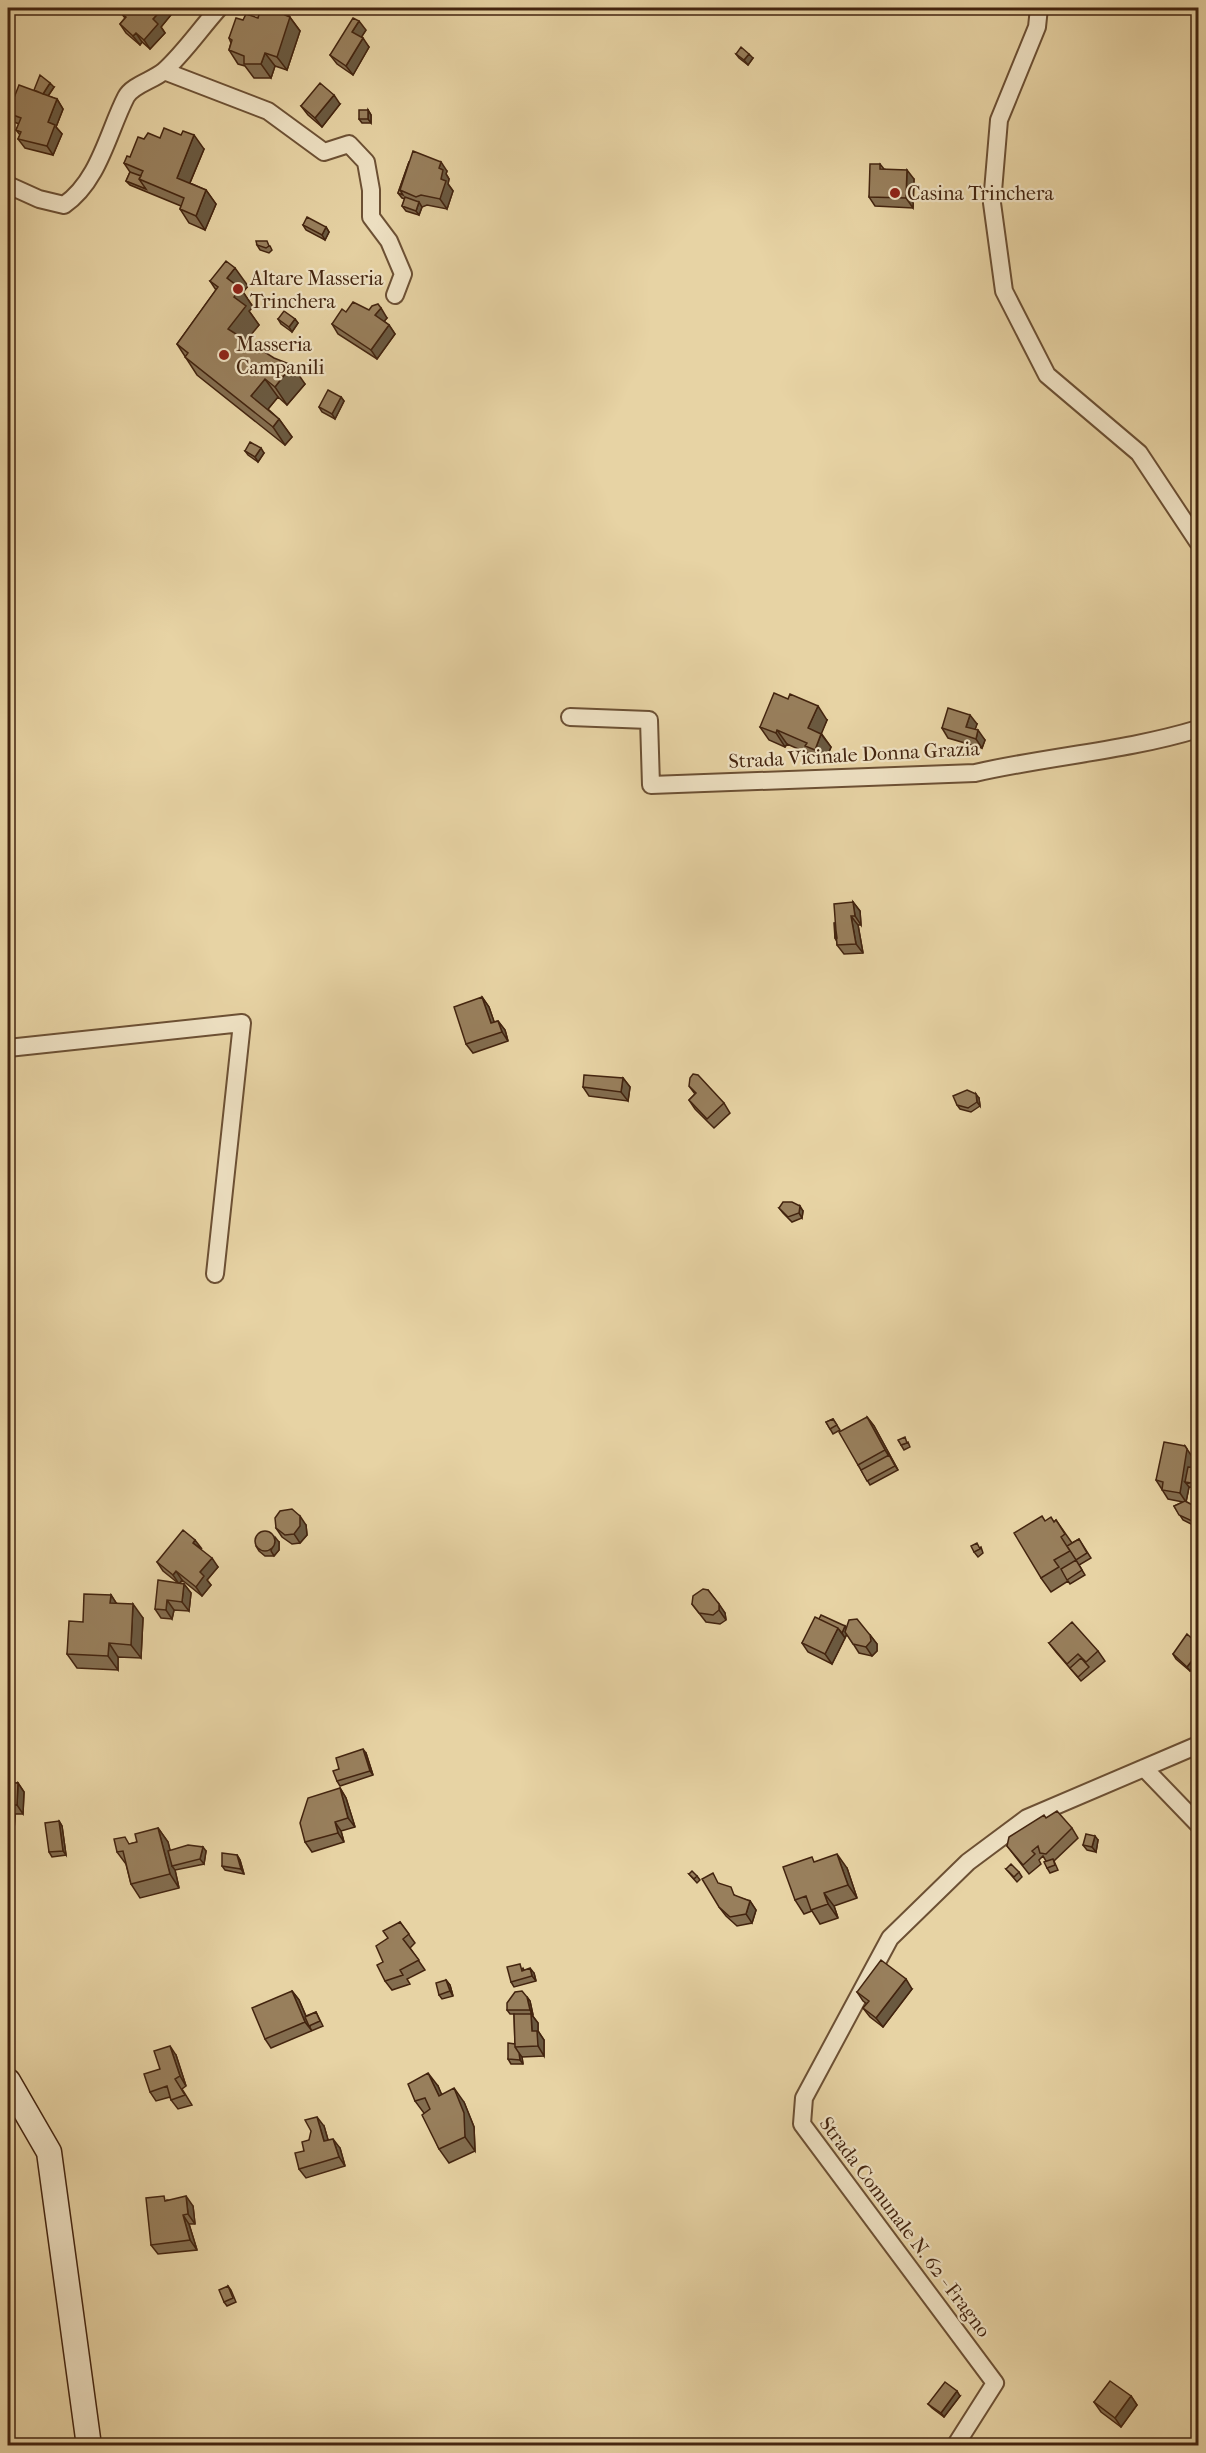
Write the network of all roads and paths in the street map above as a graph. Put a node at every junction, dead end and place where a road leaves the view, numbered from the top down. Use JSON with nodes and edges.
{"nodes":[{"id":1,"x":219,"y":8,"type":"edge"},
{"id":2,"x":1039,"y":8,"type":"edge"},
{"id":3,"x":164,"y":71,"type":"junction"},
{"id":4,"x":8,"y":185,"type":"edge"},
{"id":5,"x":395,"y":295,"type":"dead end"},
{"id":6,"x":1198,"y":542,"type":"edge"},
{"id":7,"x":570,"y":717,"type":"dead end"},
{"id":8,"x":1198,"y":729,"type":"edge"},
{"id":9,"x":8,"y":1048,"type":"edge"},
{"id":10,"x":215,"y":1274,"type":"dead end"},
{"id":11,"x":1198,"y":1745,"type":"edge"},
{"id":12,"x":1144,"y":1768,"type":"junction"},
{"id":13,"x":1198,"y":1824,"type":"edge"},
{"id":14,"x":8,"y":2081,"type":"edge"},
{"id":15,"x":89,"y":2445,"type":"edge"},
{"id":16,"x":955,"y":2445,"type":"edge"}],
"edges":[{"from":1,"to":3,"type":"street"},
{"from":2,"to":6,"type":"street"},
{"from":3,"to":4,"type":"street"},
{"from":3,"to":5,"type":"street"},
{"from":7,"to":8,"type":"street","name":"Strada Vicinale Donna Grazia"},
{"from":9,"to":10,"type":"street"},
{"from":11,"to":12,"type":"street","name":"Strada Comunale N. 62 - Fragno"},
{"from":12,"to":13,"type":"street"},
{"from":12,"to":16,"type":"street","name":"Strada Comunale N. 62 - Fragno"},
{"from":14,"to":15,"type":"main road"}]}
